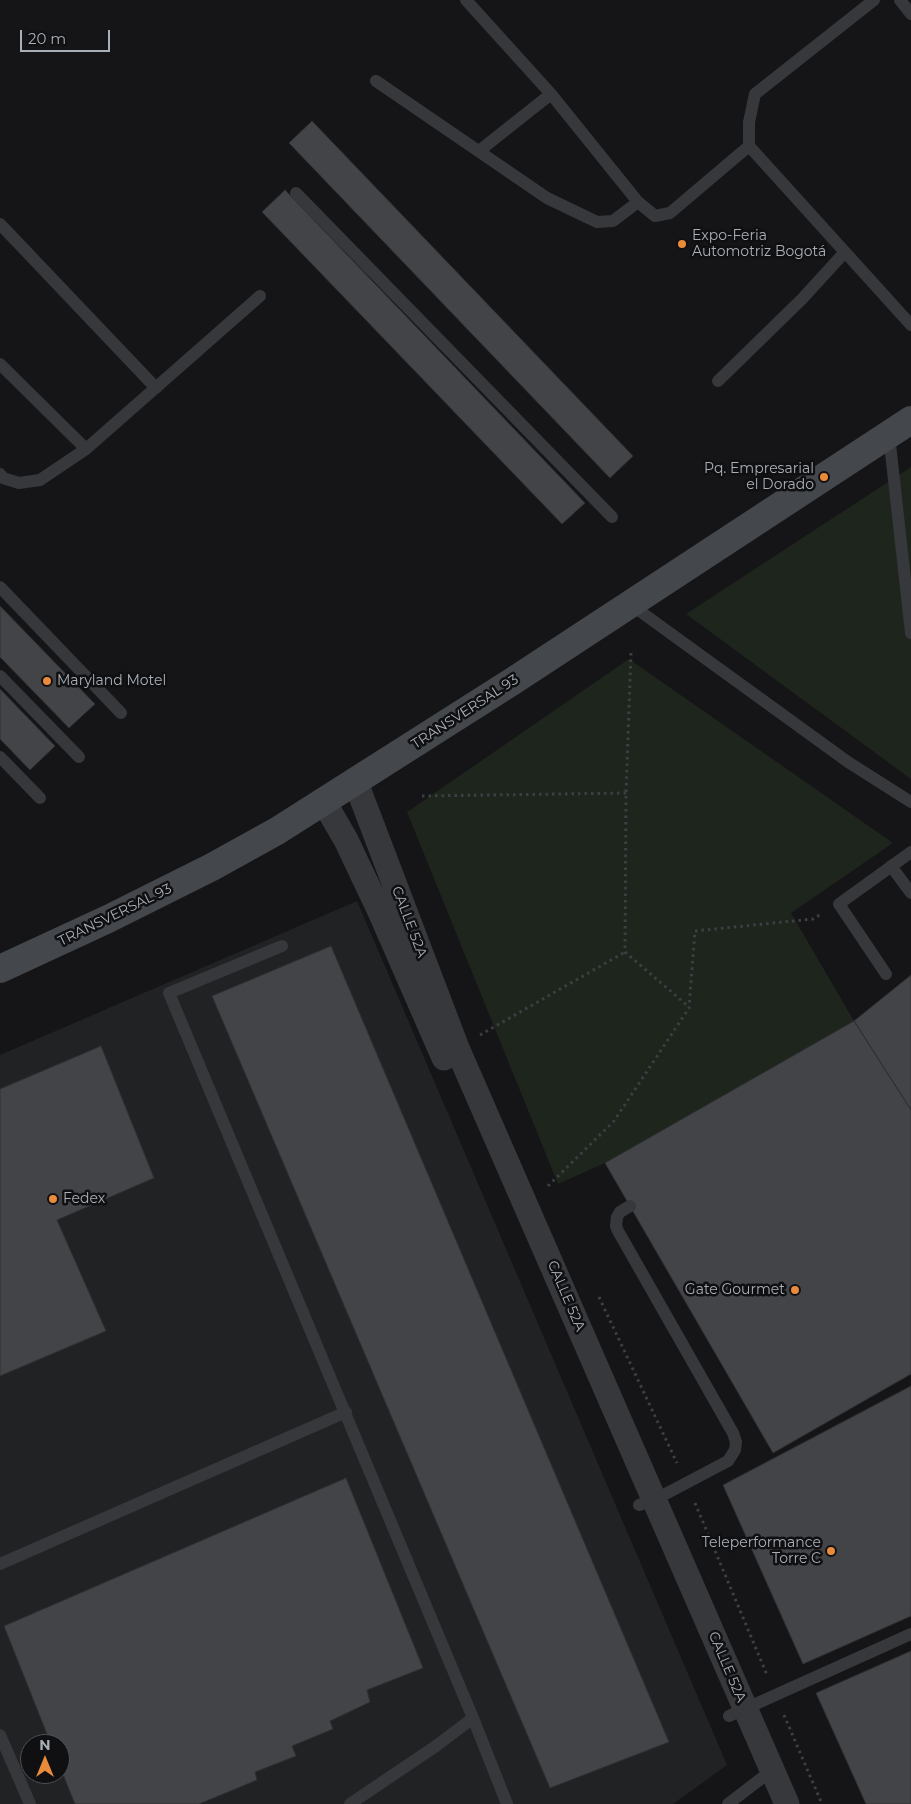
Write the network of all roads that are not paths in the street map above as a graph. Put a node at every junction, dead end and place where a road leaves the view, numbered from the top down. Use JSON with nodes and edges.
{"nodes":[{"id":1,"x":466,"y":0,"type":"edge"},
{"id":2,"x":874,"y":0,"type":"edge"},
{"id":3,"x":900,"y":0,"type":"edge"},
{"id":4,"x":911,"y":14,"type":"edge"},
{"id":5,"x":376,"y":81,"type":"dead end"},
{"id":6,"x":551,"y":94,"type":"junction"},
{"id":7,"x":749,"y":146,"type":"junction"},
{"id":8,"x":479,"y":151,"type":"junction"},
{"id":9,"x":296,"y":193,"type":"dead end"},
{"id":10,"x":638,"y":202,"type":"junction"},
{"id":11,"x":0,"y":224,"type":"edge"},
{"id":12,"x":845,"y":252,"type":"junction"},
{"id":13,"x":260,"y":296,"type":"dead end"},
{"id":14,"x":911,"y":325,"type":"edge"},
{"id":15,"x":0,"y":364,"type":"edge"},
{"id":16,"x":718,"y":381,"type":"dead end"},
{"id":17,"x":156,"y":388,"type":"junction"},
{"id":18,"x":903,"y":430,"type":"edge"},
{"id":19,"x":86,"y":450,"type":"junction"},
{"id":20,"x":0,"y":474,"type":"edge"},
{"id":21,"x":612,"y":517,"type":"dead end"},
{"id":22,"x":0,"y":587,"type":"edge"},
{"id":23,"x":630,"y":604,"type":"junction"},
{"id":24,"x":911,"y":633,"type":"edge"},
{"id":25,"x":0,"y":676,"type":"edge"},
{"id":26,"x":121,"y":713,"type":"dead end"},
{"id":27,"x":0,"y":757,"type":"edge"},
{"id":28,"x":79,"y":757,"type":"dead end"},
{"id":29,"x":356,"y":783,"type":"junction"},
{"id":30,"x":40,"y":798,"type":"dead end"},
{"id":31,"x":324,"y":802,"type":"junction"},
{"id":32,"x":911,"y":802,"type":"edge"},
{"id":33,"x":911,"y":852,"type":"edge"},
{"id":34,"x":891,"y":866,"type":"junction"},
{"id":35,"x":911,"y":893,"type":"edge"},
{"id":36,"x":282,"y":946,"type":"dead end"},
{"id":37,"x":0,"y":970,"type":"edge"},
{"id":38,"x":886,"y":974,"type":"dead end"},
{"id":39,"x":630,"y":1206,"type":"dead end"},
{"id":40,"x":346,"y":1412,"type":"junction"},
{"id":41,"x":647,"y":1502,"type":"junction"},
{"id":42,"x":0,"y":1564,"type":"edge"},
{"id":43,"x":911,"y":1634,"type":"edge"},
{"id":44,"x":737,"y":1712,"type":"junction"},
{"id":45,"x":473,"y":1718,"type":"junction"},
{"id":46,"x":0,"y":1735,"type":"edge"},
{"id":47,"x":765,"y":1775,"type":"junction"},
{"id":48,"x":30,"y":1804,"type":"edge"},
{"id":49,"x":350,"y":1804,"type":"edge"},
{"id":50,"x":507,"y":1804,"type":"edge"},
{"id":51,"x":728,"y":1804,"type":"edge"},
{"id":52,"x":769,"y":1804,"type":"edge"},
{"id":53,"x":787,"y":1804,"type":"edge"}],
"edges":[{"from":1,"to":6,"type":"lane"},
{"from":2,"to":7,"type":"lane"},
{"from":3,"to":4,"type":"lane"},
{"from":5,"to":8,"type":"lane"},
{"from":6,"to":8,"type":"lane"},
{"from":6,"to":10,"type":"lane"},
{"from":7,"to":10,"type":"lane"},
{"from":7,"to":12,"type":"lane"},
{"from":8,"to":10,"type":"lane"},
{"from":9,"to":21,"type":"lane"},
{"from":11,"to":17,"type":"lane"},
{"from":12,"to":14,"type":"lane"},
{"from":12,"to":16,"type":"lane"},
{"from":13,"to":17,"type":"lane"},
{"from":15,"to":19,"type":"lane"},
{"from":17,"to":19,"type":"lane"},
{"from":18,"to":23,"type":"main road","name":"TRANSVERSAL 93"},
{"from":18,"to":24,"type":"lane"},
{"from":19,"to":20,"type":"lane"},
{"from":22,"to":26,"type":"lane"},
{"from":23,"to":29,"type":"main road","name":"TRANSVERSAL 93"},
{"from":23,"to":32,"type":"lane"},
{"from":25,"to":28,"type":"lane"},
{"from":27,"to":30,"type":"lane"},
{"from":29,"to":31,"type":"main road","name":"TRANSVERSAL 93"},
{"from":29,"to":41,"type":"street","name":"CALLE 52A"},
{"from":31,"to":37,"type":"main road","name":"TRANSVERSAL 93"},
{"from":31,"to":41,"type":"street","name":"CALLE 52A"},
{"from":33,"to":34,"type":"lane"},
{"from":34,"to":35,"type":"lane"},
{"from":34,"to":38,"type":"lane"},
{"from":36,"to":40,"type":"lane"},
{"from":39,"to":41,"type":"lane"},
{"from":40,"to":42,"type":"lane"},
{"from":40,"to":45,"type":"lane"},
{"from":41,"to":44,"type":"street","name":"CALLE 52A"},
{"from":43,"to":44,"type":"lane"},
{"from":44,"to":47,"type":"street","name":"CALLE 52A"},
{"from":45,"to":49,"type":"lane"},
{"from":45,"to":50,"type":"lane"},
{"from":46,"to":48,"type":"lane"},
{"from":47,"to":51,"type":"lane"},
{"from":47,"to":52,"type":"street","name":"CALLE 52A"},
{"from":47,"to":53,"type":"street","name":"CALLE 52A"}]}
